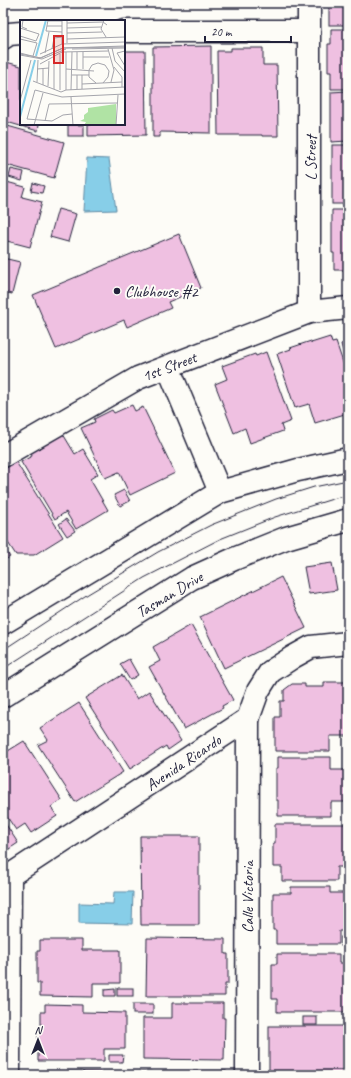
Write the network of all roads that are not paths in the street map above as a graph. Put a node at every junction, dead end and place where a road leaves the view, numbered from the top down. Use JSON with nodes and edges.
{"nodes":[{"id":1,"x":309,"y":3,"type":"edge"},
{"id":2,"x":125,"y":31,"type":"edge"},
{"id":3,"x":310,"y":31,"type":"junction"},
{"id":4,"x":20,"y":33,"type":"edge"},
{"id":5,"x":3,"y":38,"type":"edge"},
{"id":6,"x":348,"y":308,"type":"edge"},
{"id":7,"x":310,"y":312,"type":"junction"},
{"id":8,"x":168,"y":367,"type":"junction"},
{"id":9,"x":3,"y":456,"type":"edge"},
{"id":10,"x":348,"y":459,"type":"edge"},
{"id":11,"x":220,"y":492,"type":"junction"},
{"id":12,"x":348,"y":520,"type":"edge"},
{"id":13,"x":3,"y":623,"type":"edge"},
{"id":14,"x":348,"y":643,"type":"edge"},
{"id":15,"x":3,"y":696,"type":"edge"},
{"id":16,"x":248,"y":719,"type":"junction"},
{"id":17,"x":6,"y":878,"type":"edge"},
{"id":18,"x":9,"y":1075,"type":"edge"},
{"id":19,"x":247,"y":1075,"type":"edge"}],
"edges":[{"from":1,"to":3,"type":"street","name":"L Street"},
{"from":2,"to":3,"type":"street"},
{"from":3,"to":7,"type":"street","name":"L Street"},
{"from":4,"to":5,"type":"street"},
{"from":6,"to":7,"type":"street","name":"1st Street"},
{"from":7,"to":8,"type":"street","name":"1st Street"},
{"from":8,"to":9,"type":"street","name":"1st Street"},
{"from":8,"to":11,"type":"street"},
{"from":10,"to":11,"type":"street"},
{"from":11,"to":13,"type":"street"},
{"from":12,"to":15,"type":"street","name":"Tasman Drive"},
{"from":14,"to":16,"type":"street"},
{"from":16,"to":17,"type":"street","name":"Avenida Ricardo"},
{"from":16,"to":19,"type":"street","name":"Calle Victoria"},
{"from":17,"to":18,"type":"street"}]}
